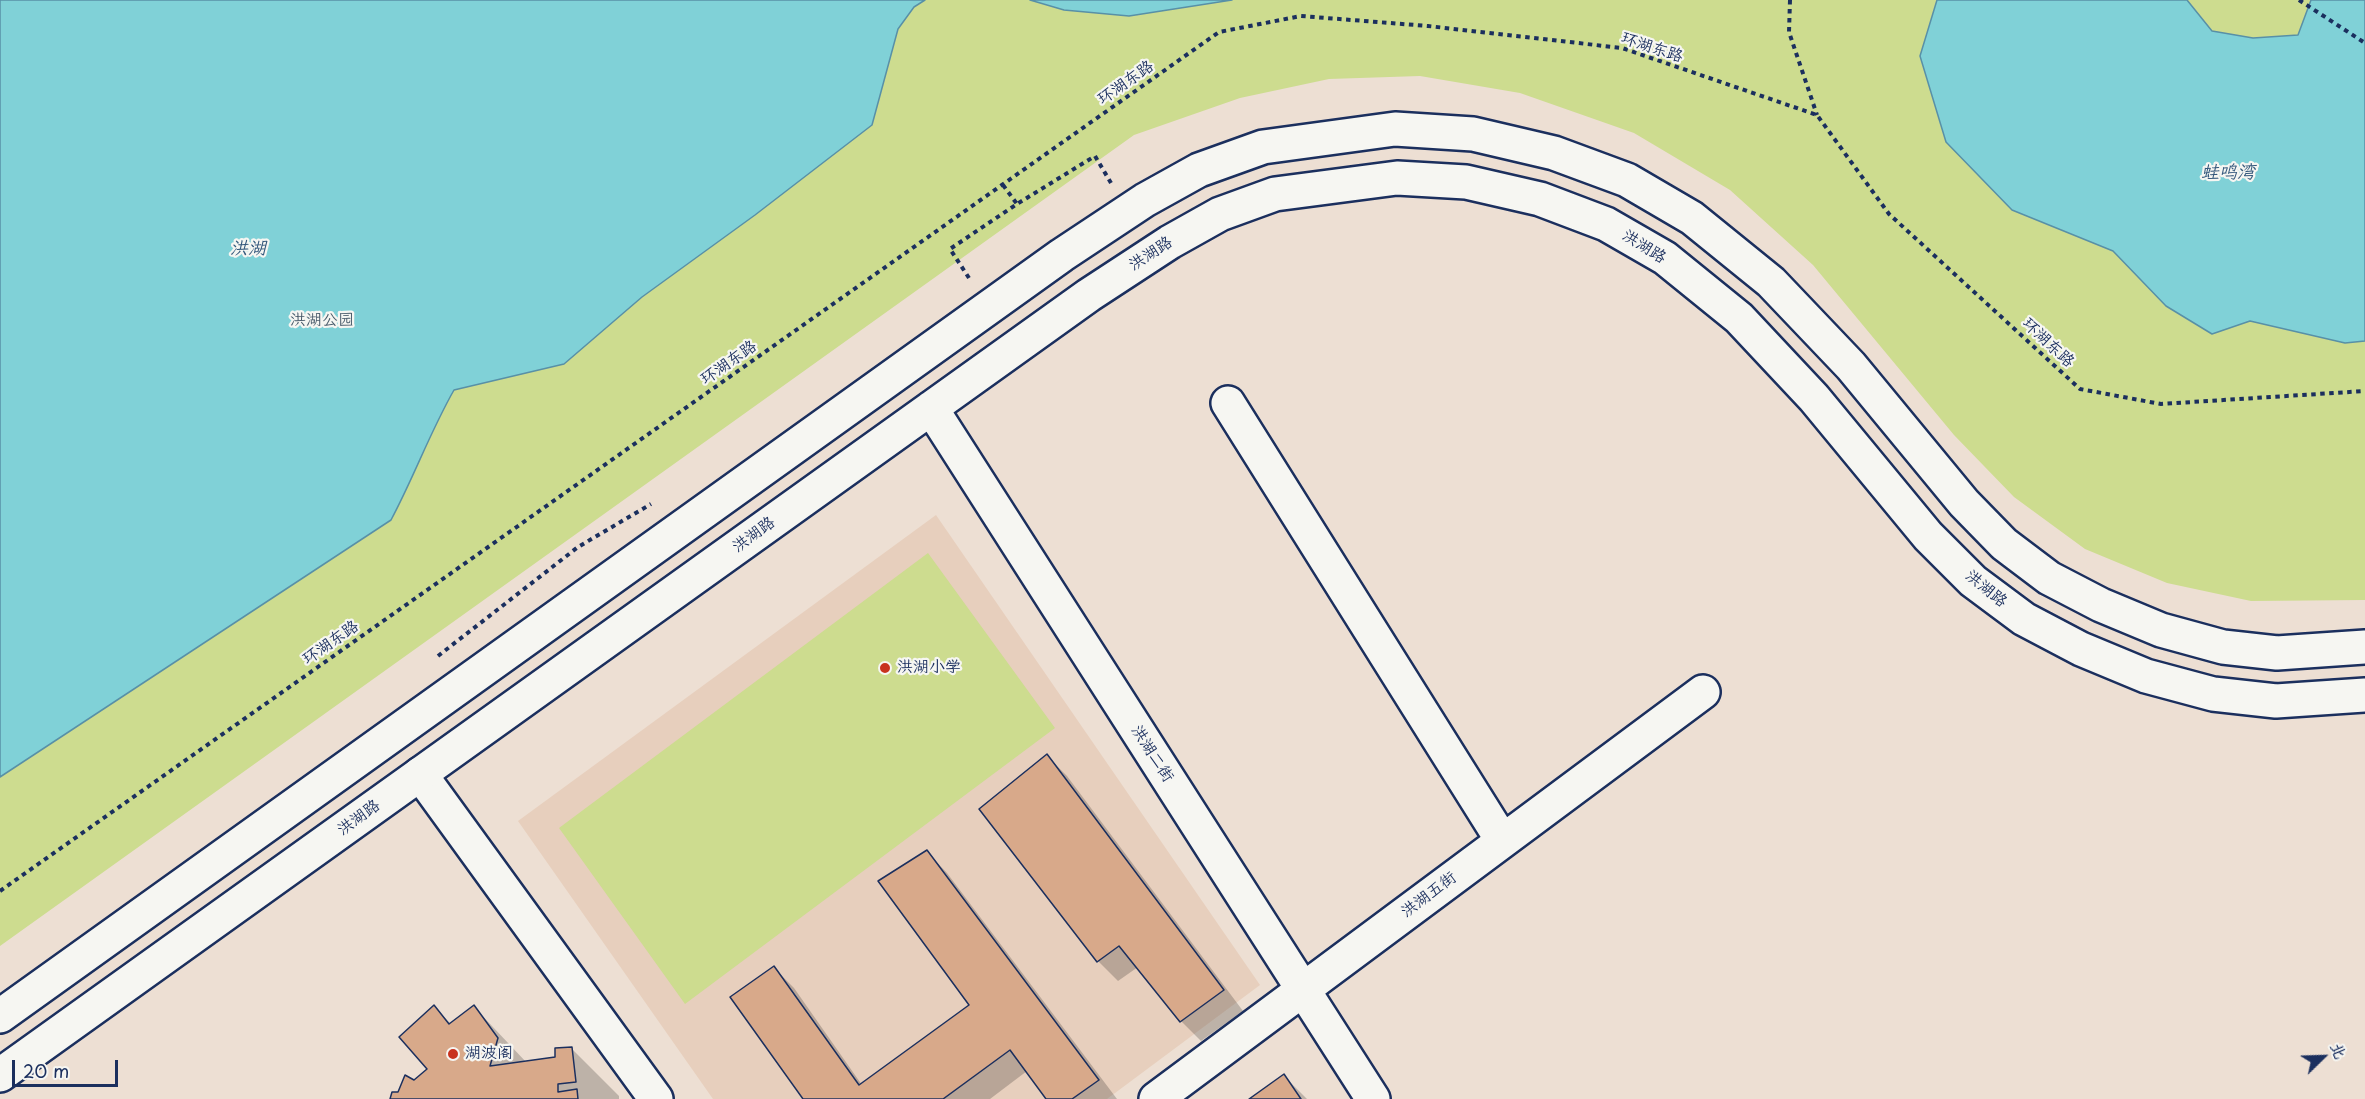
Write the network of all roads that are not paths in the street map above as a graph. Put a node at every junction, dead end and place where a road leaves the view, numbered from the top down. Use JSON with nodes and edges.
{"nodes":[{"id":1,"x":1228,"y":403,"type":"dead end"},
{"id":2,"x":931,"y":408,"type":"junction"},
{"id":3,"x":2365,"y":647,"type":"edge"},
{"id":4,"x":1702,"y":692,"type":"dead end"},
{"id":5,"x":2365,"y":696,"type":"edge"},
{"id":6,"x":420,"y":774,"type":"junction"},
{"id":7,"x":1502,"y":840,"type":"junction"},
{"id":8,"x":1302,"y":989,"type":"junction"},
{"id":9,"x":0,"y":1016,"type":"edge"},
{"id":10,"x":0,"y":1075,"type":"edge"},
{"id":11,"x":656,"y":1099,"type":"edge"},
{"id":12,"x":1155,"y":1099,"type":"edge"},
{"id":13,"x":1372,"y":1099,"type":"edge"}],
"edges":[{"from":1,"to":7,"type":"street"},
{"from":2,"to":5,"type":"street","name":"洪湖路"},
{"from":2,"to":6,"type":"street","name":"洪湖路"},
{"from":2,"to":8,"type":"street","name":"洪湖二街"},
{"from":3,"to":9,"type":"street"},
{"from":4,"to":7,"type":"street","name":"洪湖五街"},
{"from":6,"to":10,"type":"street","name":"洪湖路"},
{"from":6,"to":11,"type":"street"},
{"from":7,"to":8,"type":"street","name":"洪湖五街"},
{"from":8,"to":12,"type":"street","name":"洪湖五街"},
{"from":8,"to":13,"type":"street","name":"洪湖二街"}]}
